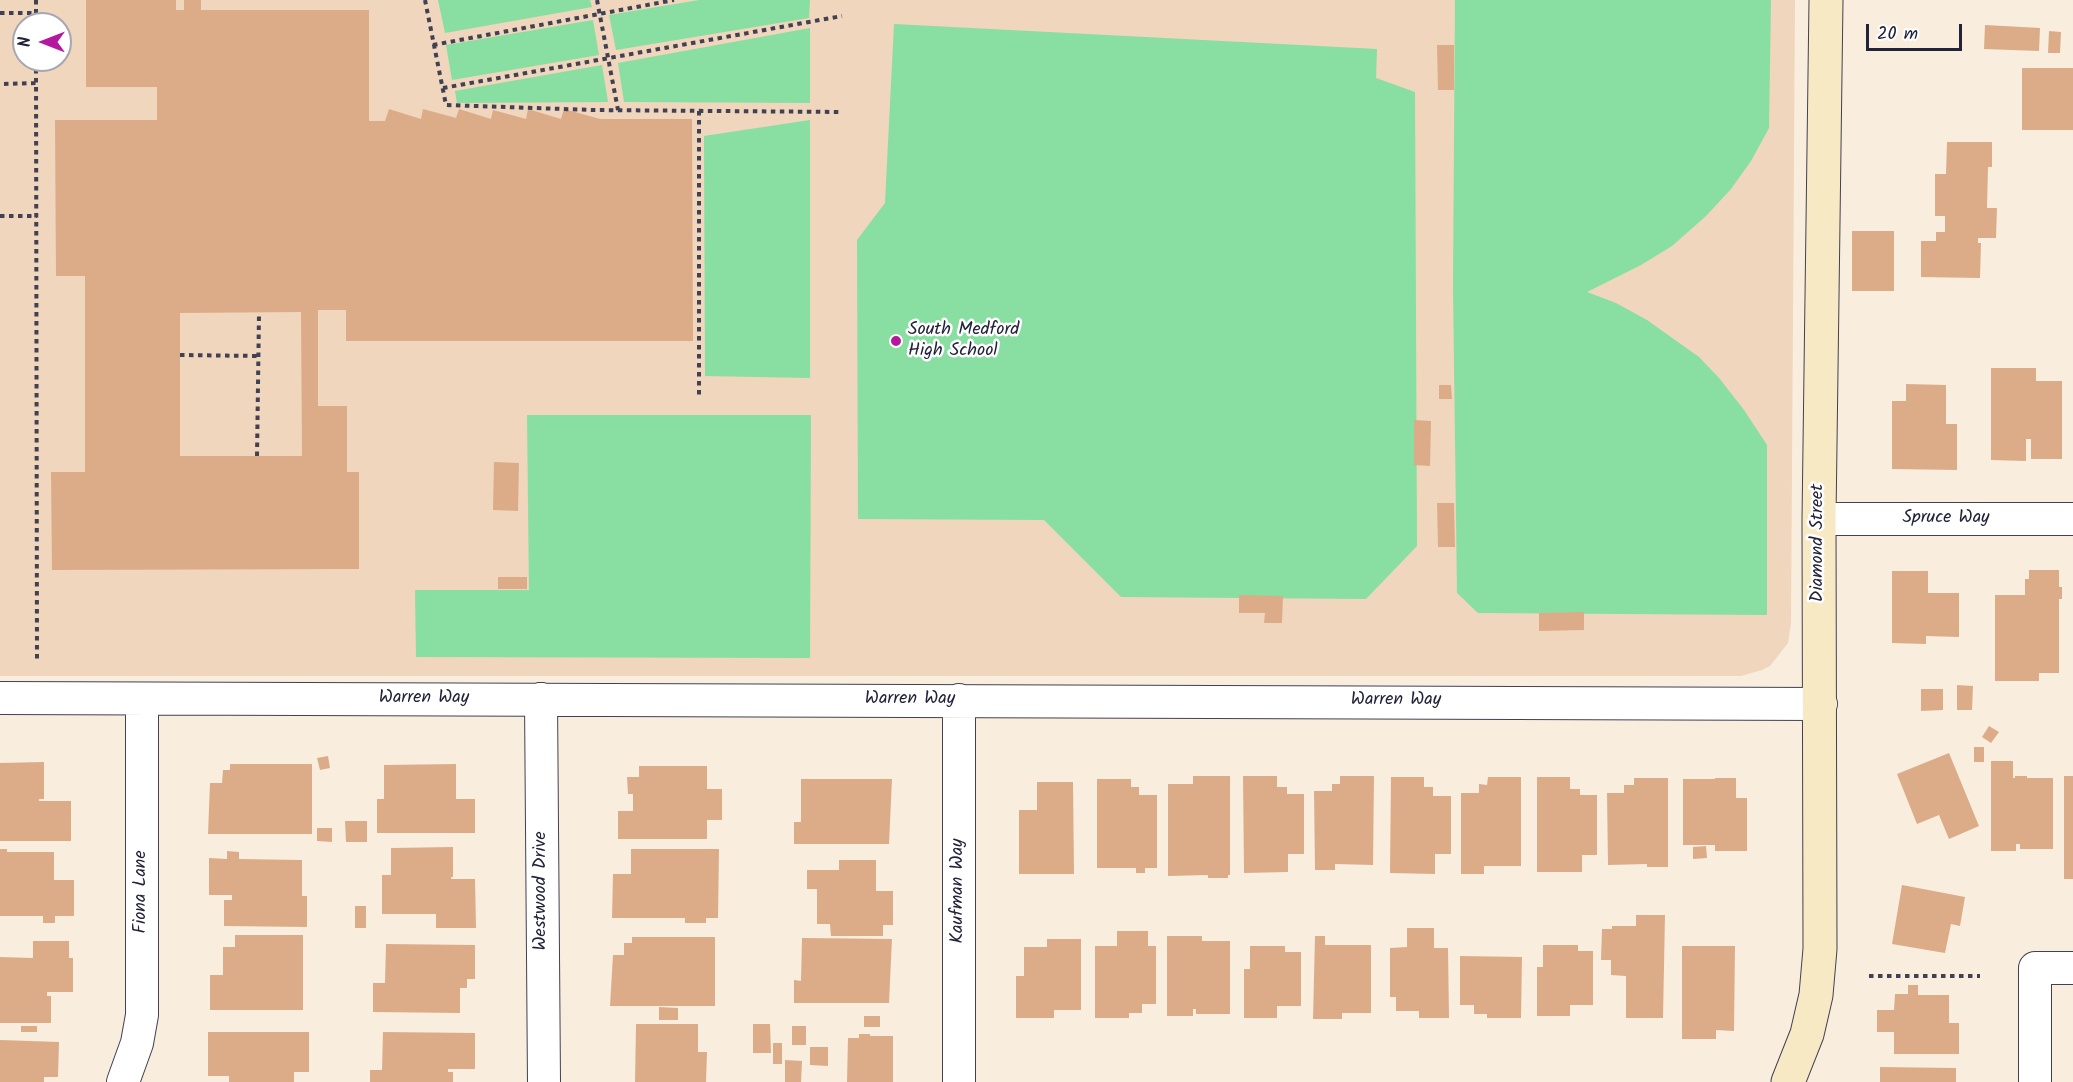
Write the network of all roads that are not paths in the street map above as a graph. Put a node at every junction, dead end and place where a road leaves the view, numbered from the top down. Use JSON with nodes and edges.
{"nodes":[{"id":1,"x":1826,"y":0,"type":"edge"},
{"id":2,"x":1818,"y":519,"type":"junction"},
{"id":3,"x":2073,"y":519,"type":"edge"},
{"id":4,"x":0,"y":698,"type":"edge"},
{"id":5,"x":142,"y":699,"type":"junction"},
{"id":6,"x":541,"y":699,"type":"junction"},
{"id":7,"x":959,"y":700,"type":"junction"},
{"id":8,"x":1821,"y":704,"type":"junction"},
{"id":9,"x":2073,"y":968,"type":"edge"},
{"id":10,"x":123,"y":1082,"type":"edge"},
{"id":11,"x":544,"y":1082,"type":"edge"},
{"id":12,"x":959,"y":1082,"type":"edge"},
{"id":13,"x":1788,"y":1082,"type":"edge"},
{"id":14,"x":2035,"y":1082,"type":"edge"}],
"edges":[{"from":1,"to":2,"type":"street","name":"Diamond Street"},
{"from":2,"to":3,"type":"street","name":"Spruce Way"},
{"from":2,"to":8,"type":"street","name":"Diamond Street"},
{"from":4,"to":5,"type":"street","name":"Warren Way"},
{"from":5,"to":6,"type":"street","name":"Warren Way"},
{"from":5,"to":10,"type":"street","name":"Fiona Lane"},
{"from":6,"to":7,"type":"street","name":"Warren Way"},
{"from":6,"to":11,"type":"street","name":"Westwood Drive"},
{"from":7,"to":8,"type":"street","name":"Warren Way"},
{"from":7,"to":12,"type":"street","name":"Kaufman Way"},
{"from":8,"to":13,"type":"street","name":"Diamond Street"},
{"from":9,"to":14,"type":"street"}]}
